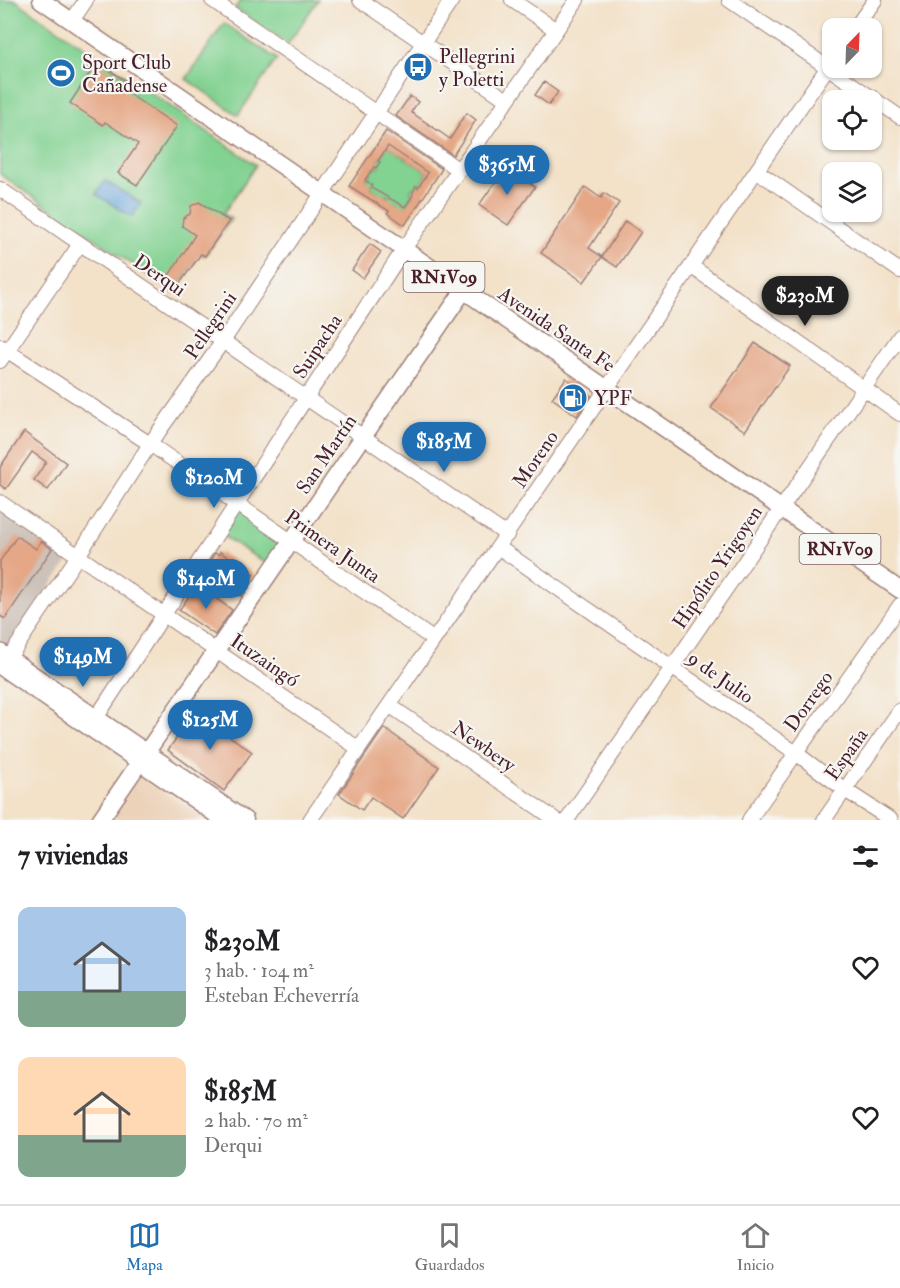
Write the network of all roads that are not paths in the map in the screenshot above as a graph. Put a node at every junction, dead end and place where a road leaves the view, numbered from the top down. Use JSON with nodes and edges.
{"nodes":[{"id":1,"x":41,"y":0,"type":"edge"},
{"id":2,"x":86,"y":0,"type":"edge"},
{"id":3,"x":212,"y":0,"type":"edge"},
{"id":4,"x":360,"y":0,"type":"edge"},
{"id":5,"x":452,"y":0,"type":"edge"},
{"id":6,"x":512,"y":0,"type":"edge"},
{"id":7,"x":577,"y":0,"type":"edge"},
{"id":8,"x":729,"y":0,"type":"edge"},
{"id":9,"x":875,"y":0,"type":"edge"},
{"id":10,"x":862,"y":18,"type":"edge"},
{"id":11,"x":72,"y":21,"type":"junction"},
{"id":12,"x":556,"y":30,"type":"junction"},
{"id":13,"x":423,"y":43,"type":"junction"},
{"id":14,"x":822,"y":59,"type":"edge"},
{"id":15,"x":822,"y":76,"type":"edge"},
{"id":16,"x":848,"y":78,"type":"edge"},
{"id":17,"x":507,"y":100,"type":"junction"},
{"id":18,"x":376,"y":113,"type":"junction"},
{"id":19,"x":900,"y":117,"type":"edge"},
{"id":20,"x":459,"y":170,"type":"junction"},
{"id":21,"x":757,"y":171,"type":"junction"},
{"id":22,"x":0,"y":189,"type":"edge"},
{"id":23,"x":322,"y":193,"type":"junction"},
{"id":24,"x":80,"y":244,"type":"junction"},
{"id":25,"x":404,"y":249,"type":"junction"},
{"id":26,"x":691,"y":267,"type":"junction"},
{"id":27,"x":900,"y":271,"type":"edge"},
{"id":28,"x":464,"y":290,"type":"junction"},
{"id":29,"x":900,"y":336,"type":"edge"},
{"id":30,"x":223,"y":341,"type":"junction"},
{"id":31,"x":2,"y":352,"type":"edge"},
{"id":32,"x":864,"y":388,"type":"junction"},
{"id":33,"x":607,"y":389,"type":"junction"},
{"id":34,"x":306,"y":398,"type":"junction"},
{"id":35,"x":900,"y":414,"type":"edge"},
{"id":36,"x":363,"y":437,"type":"junction"},
{"id":37,"x":150,"y":444,"type":"junction"},
{"id":38,"x":0,"y":502,"type":"edge"},
{"id":39,"x":236,"y":503,"type":"junction"},
{"id":40,"x":781,"y":508,"type":"junction"},
{"id":41,"x":507,"y":535,"type":"junction"},
{"id":42,"x":292,"y":542,"type":"junction"},
{"id":43,"x":498,"y":547,"type":"junction"},
{"id":44,"x":78,"y":556,"type":"junction"},
{"id":45,"x":900,"y":590,"type":"edge"},
{"id":46,"x":900,"y":605,"type":"edge"},
{"id":47,"x":164,"y":614,"type":"junction"},
{"id":48,"x":433,"y":639,"type":"junction"},
{"id":49,"x":217,"y":651,"type":"junction"},
{"id":50,"x":2,"y":663,"type":"edge"},
{"id":51,"x":672,"y":667,"type":"junction"},
{"id":52,"x":389,"y":705,"type":"junction"},
{"id":53,"x":900,"y":710,"type":"edge"},
{"id":54,"x":96,"y":718,"type":"junction"},
{"id":55,"x":359,"y":748,"type":"junction"},
{"id":56,"x":796,"y":753,"type":"junction"},
{"id":57,"x":143,"y":757,"type":"junction"},
{"id":58,"x":844,"y":790,"type":"junction"},
{"id":59,"x":100,"y":820,"type":"edge"},
{"id":60,"x":224,"y":820,"type":"edge"},
{"id":61,"x":245,"y":820,"type":"edge"},
{"id":62,"x":310,"y":820,"type":"edge"},
{"id":63,"x":556,"y":820,"type":"edge"},
{"id":64,"x":567,"y":820,"type":"edge"},
{"id":65,"x":749,"y":820,"type":"edge"},
{"id":66,"x":824,"y":820,"type":"edge"},
{"id":67,"x":891,"y":820,"type":"edge"}],
"edges":[{"from":1,"to":11,"type":"main road","name":"Avenida Santa Fe","number":"RN1V09"},
{"from":2,"to":11,"type":"street"},
{"from":3,"to":18,"type":"street"},
{"from":4,"to":13,"type":"street"},
{"from":5,"to":13,"type":"street","name":"Pellegrini"},
{"from":6,"to":12,"type":"street"},
{"from":7,"to":12,"type":"street","name":"Suipacha"},
{"from":8,"to":14,"type":"street"},
{"from":9,"to":10,"type":"street"},
{"from":11,"to":23,"type":"main road","name":"Avenida Santa Fe","number":"RN1V09"},
{"from":12,"to":17,"type":"street","name":"Suipacha"},
{"from":13,"to":17,"type":"street"},
{"from":13,"to":18,"type":"street","name":"Pellegrini"},
{"from":15,"to":21,"type":"street","name":"Moreno"},
{"from":16,"to":19,"type":"street"},
{"from":17,"to":20,"type":"street","name":"Suipacha"},
{"from":18,"to":20,"type":"street"},
{"from":18,"to":23,"type":"street","name":"Pellegrini"},
{"from":20,"to":25,"type":"street","name":"Suipacha"},
{"from":21,"to":26,"type":"street","name":"Moreno"},
{"from":21,"to":27,"type":"street"},
{"from":22,"to":24,"type":"street","name":"Derqui"},
{"from":23,"to":25,"type":"main road","name":"Avenida Santa Fe","number":"RN1V09"},
{"from":23,"to":30,"type":"street","name":"Pellegrini"},
{"from":24,"to":30,"type":"street","name":"Derqui"},
{"from":24,"to":31,"type":"street"},
{"from":25,"to":28,"type":"main road","name":"Avenida Santa Fe","number":"RN1V09"},
{"from":25,"to":34,"type":"street","name":"Suipacha"},
{"from":26,"to":32,"type":"street"},
{"from":26,"to":33,"type":"street","name":"Moreno"},
{"from":28,"to":33,"type":"main road","name":"Avenida Santa Fe","number":"RN1V09"},
{"from":28,"to":36,"type":"main road","name":"San Martín"},
{"from":29,"to":32,"type":"street","name":"Hipólito Yrigoyen"},
{"from":30,"to":34,"type":"street","name":"Derqui"},
{"from":30,"to":37,"type":"street","name":"Pellegrini"},
{"from":31,"to":37,"type":"street","name":"Primera Junta"},
{"from":32,"to":35,"type":"street"},
{"from":32,"to":40,"type":"street","name":"Hipólito Yrigoyen"},
{"from":33,"to":40,"type":"main road","name":"Avenida Santa Fe","number":"RN1V09"},
{"from":33,"to":41,"type":"street","name":"Moreno"},
{"from":34,"to":36,"type":"street","name":"Derqui"},
{"from":34,"to":39,"type":"street","name":"Suipacha"},
{"from":36,"to":41,"type":"street","name":"Derqui"},
{"from":36,"to":42,"type":"main road","name":"San Martín"},
{"from":37,"to":39,"type":"street","name":"Primera Junta"},
{"from":37,"to":44,"type":"street","name":"Pellegrini"},
{"from":38,"to":44,"type":"street","name":"Ituzaingó"},
{"from":39,"to":42,"type":"street","name":"Primera Junta"},
{"from":39,"to":47,"type":"street","name":"Suipacha"},
{"from":40,"to":45,"type":"main road","name":"Avenida Santa Fe","number":"RN1V09"},
{"from":40,"to":51,"type":"street","name":"Hipólito Yrigoyen"},
{"from":41,"to":43,"type":"street","name":"Moreno"},
{"from":42,"to":48,"type":"street","name":"Primera Junta"},
{"from":42,"to":49,"type":"main road","name":"San Martín"},
{"from":43,"to":48,"type":"street","name":"Moreno"},
{"from":43,"to":51,"type":"street","name":"9 de Julio"},
{"from":44,"to":47,"type":"street","name":"Ituzaingó"},
{"from":44,"to":50,"type":"street","name":"Pellegrini"},
{"from":46,"to":56,"type":"street","name":"Dorrego"},
{"from":47,"to":49,"type":"street","name":"Ituzaingó"},
{"from":47,"to":54,"type":"street","name":"Suipacha"},
{"from":48,"to":52,"type":"street","name":"Moreno"},
{"from":49,"to":55,"type":"street","name":"Ituzaingó"},
{"from":49,"to":57,"type":"main road","name":"San Martín"},
{"from":50,"to":54,"type":"main road"},
{"from":50,"to":57,"type":"main road"},
{"from":51,"to":56,"type":"street","name":"9 de Julio"},
{"from":51,"to":64,"type":"street","name":"Hipólito Yrigoyen"},
{"from":52,"to":55,"type":"street","name":"Moreno"},
{"from":52,"to":63,"type":"street","name":"Newbery"},
{"from":53,"to":58,"type":"street","name":"España"},
{"from":54,"to":57,"type":"main road"},
{"from":55,"to":62,"type":"street","name":"Moreno"},
{"from":56,"to":58,"type":"street","name":"9 de Julio"},
{"from":56,"to":65,"type":"street","name":"Dorrego"},
{"from":57,"to":59,"type":"main road","name":"San Martín"},
{"from":57,"to":60,"type":"main road"},
{"from":57,"to":61,"type":"main road"},
{"from":58,"to":66,"type":"street","name":"España"},
{"from":58,"to":67,"type":"street","name":"9 de Julio"}]}
